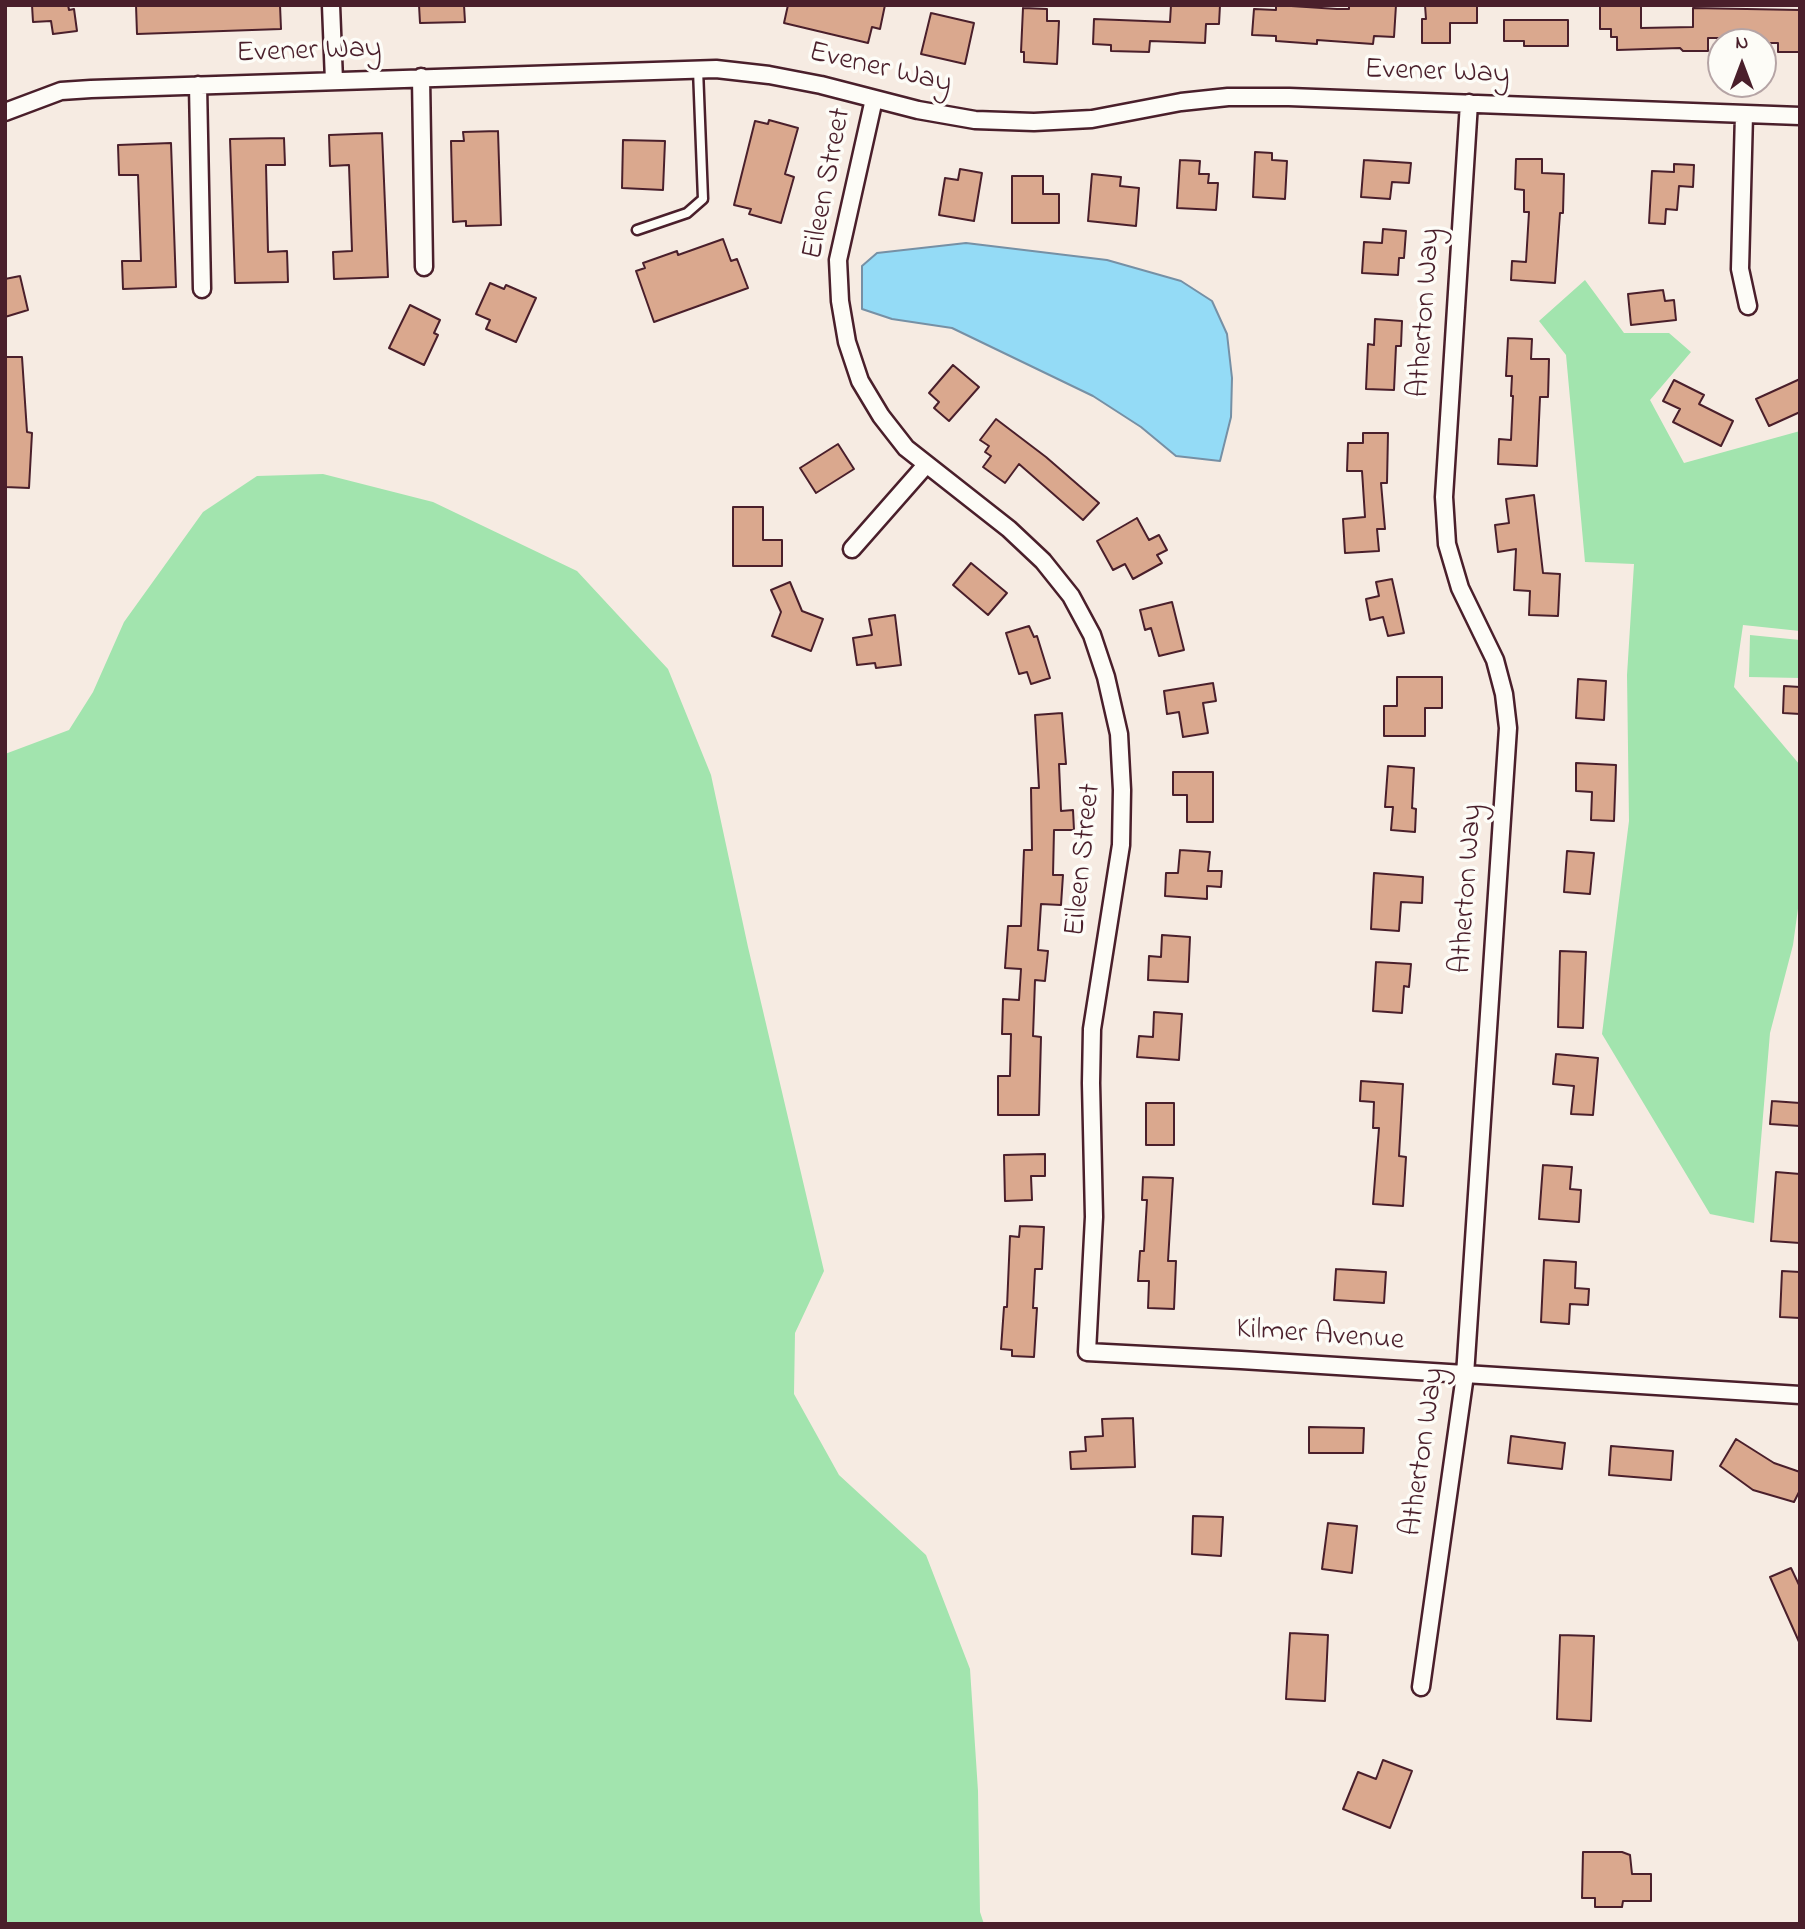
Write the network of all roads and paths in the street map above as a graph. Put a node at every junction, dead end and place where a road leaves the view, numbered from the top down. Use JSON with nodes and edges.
{"nodes":[{"id":1,"x":331,"y":5,"type":"edge"},
{"id":2,"x":698,"y":69,"type":"junction"},
{"id":3,"x":421,"y":77,"type":"junction"},
{"id":4,"x":334,"y":81,"type":"junction"},
{"id":5,"x":198,"y":85,"type":"junction"},
{"id":6,"x":874,"y":99,"type":"junction"},
{"id":7,"x":1469,"y":103,"type":"junction"},
{"id":8,"x":5,"y":112,"type":"edge"},
{"id":9,"x":1744,"y":114,"type":"junction"},
{"id":10,"x":1800,"y":116,"type":"edge"},
{"id":11,"x":637,"y":230,"type":"dead end"},
{"id":12,"x":424,"y":267,"type":"dead end"},
{"id":13,"x":202,"y":289,"type":"dead end"},
{"id":14,"x":1748,"y":306,"type":"dead end"},
{"id":15,"x":925,"y":466,"type":"junction"},
{"id":16,"x":852,"y":549,"type":"dead end"},
{"id":17,"x":1087,"y":1352,"type":"joint"},
{"id":18,"x":1465,"y":1375,"type":"junction"},
{"id":19,"x":1800,"y":1395,"type":"edge"},
{"id":20,"x":1421,"y":1687,"type":"dead end"}],
"edges":[{"from":1,"to":4,"type":"street"},
{"from":2,"to":3,"type":"street","name":"Evener Way"},
{"from":2,"to":6,"type":"street","name":"Evener Way"},
{"from":2,"to":11,"type":"lane"},
{"from":3,"to":4,"type":"street","name":"Evener Way"},
{"from":3,"to":12,"type":"street"},
{"from":4,"to":5,"type":"street","name":"Evener Way"},
{"from":5,"to":8,"type":"street","name":"Evener Way"},
{"from":5,"to":13,"type":"street"},
{"from":6,"to":7,"type":"street","name":"Evener Way"},
{"from":6,"to":15,"type":"street","name":"Eileen Street"},
{"from":7,"to":9,"type":"street","name":"Evener Way"},
{"from":7,"to":18,"type":"street","name":"Atherton Way"},
{"from":9,"to":10,"type":"street","name":"Evener Way"},
{"from":9,"to":14,"type":"street"},
{"from":15,"to":16,"type":"street"},
{"from":15,"to":17,"type":"street","name":"Eileen Street"},
{"from":17,"to":18,"type":"street","name":"Kilmer Avenue"},
{"from":18,"to":19,"type":"street","name":"Kilmer Avenue"},
{"from":18,"to":20,"type":"street","name":"Atherton Way"}]}
